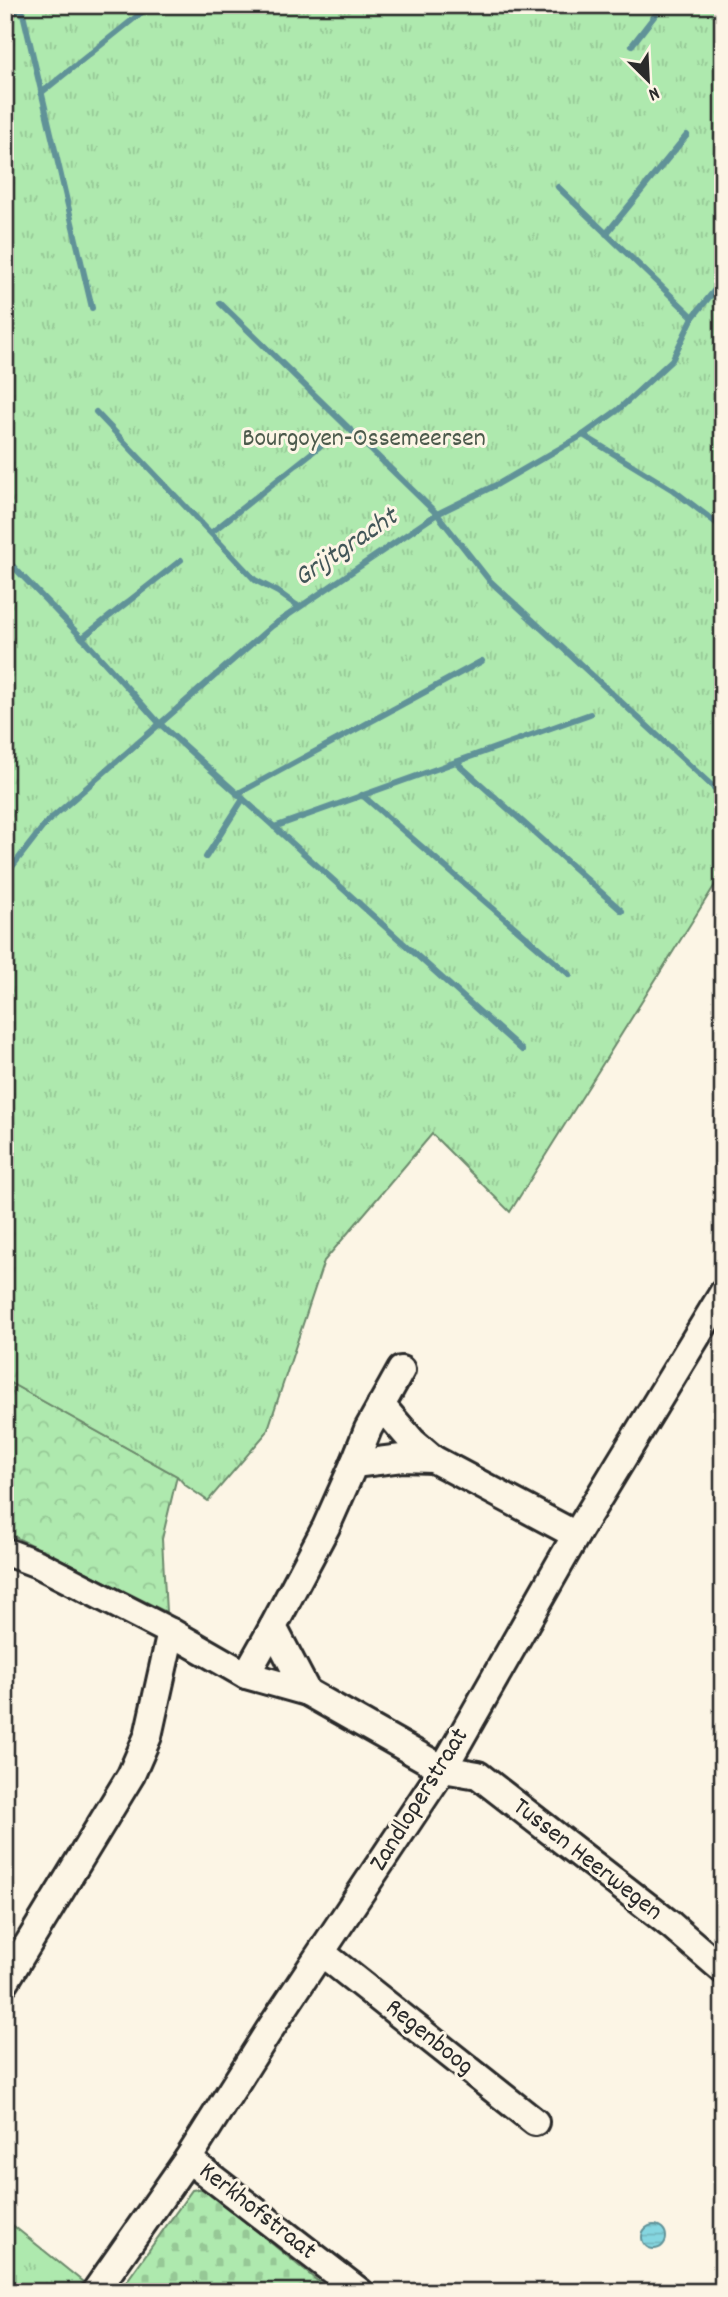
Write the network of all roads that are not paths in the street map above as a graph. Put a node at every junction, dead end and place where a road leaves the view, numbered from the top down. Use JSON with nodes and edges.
{"nodes":[{"id":1,"x":723,"y":1293,"type":"edge"},
{"id":2,"x":401,"y":1370,"type":"dead end"},
{"id":3,"x":381,"y":1405,"type":"junction"},
{"id":4,"x":433,"y":1459,"type":"junction"},
{"id":5,"x":354,"y":1464,"type":"junction"},
{"id":6,"x":576,"y":1535,"type":"junction"},
{"id":7,"x":5,"y":1554,"type":"edge"},
{"id":8,"x":273,"y":1627,"type":"junction"},
{"id":9,"x":171,"y":1632,"type":"junction"},
{"id":10,"x":246,"y":1675,"type":"junction"},
{"id":11,"x":307,"y":1692,"type":"junction"},
{"id":12,"x":443,"y":1769,"type":"junction"},
{"id":13,"x":323,"y":1953,"type":"junction"},
{"id":14,"x":723,"y":1970,"type":"edge"},
{"id":15,"x":5,"y":1982,"type":"edge"},
{"id":16,"x":535,"y":2122,"type":"dead end"},
{"id":17,"x":188,"y":2159,"type":"junction"},
{"id":18,"x":95,"y":2292,"type":"edge"},
{"id":19,"x":360,"y":2292,"type":"edge"}],
"edges":[{"from":1,"to":6,"type":"street","name":"Zandloperstraat"},
{"from":2,"to":3,"type":"street"},
{"from":3,"to":4,"type":"street"},
{"from":3,"to":5,"type":"street"},
{"from":4,"to":5,"type":"street"},
{"from":4,"to":6,"type":"street"},
{"from":5,"to":8,"type":"street"},
{"from":6,"to":12,"type":"street","name":"Zandloperstraat"},
{"from":7,"to":9,"type":"street","name":"Tussen Heerwegen"},
{"from":8,"to":10,"type":"street"},
{"from":8,"to":11,"type":"street"},
{"from":9,"to":10,"type":"street","name":"Tussen Heerwegen"},
{"from":9,"to":15,"type":"street"},
{"from":10,"to":11,"type":"street","name":"Tussen Heerwegen"},
{"from":11,"to":12,"type":"street","name":"Tussen Heerwegen"},
{"from":12,"to":13,"type":"street","name":"Zandloperstraat"},
{"from":12,"to":14,"type":"street","name":"Tussen Heerwegen"},
{"from":13,"to":16,"type":"street","name":"Regenboog"},
{"from":13,"to":17,"type":"street","name":"Zandloperstraat"},
{"from":17,"to":18,"type":"street","name":"Zandloperstraat"},
{"from":17,"to":19,"type":"street","name":"Kerkhofstraat"}]}
